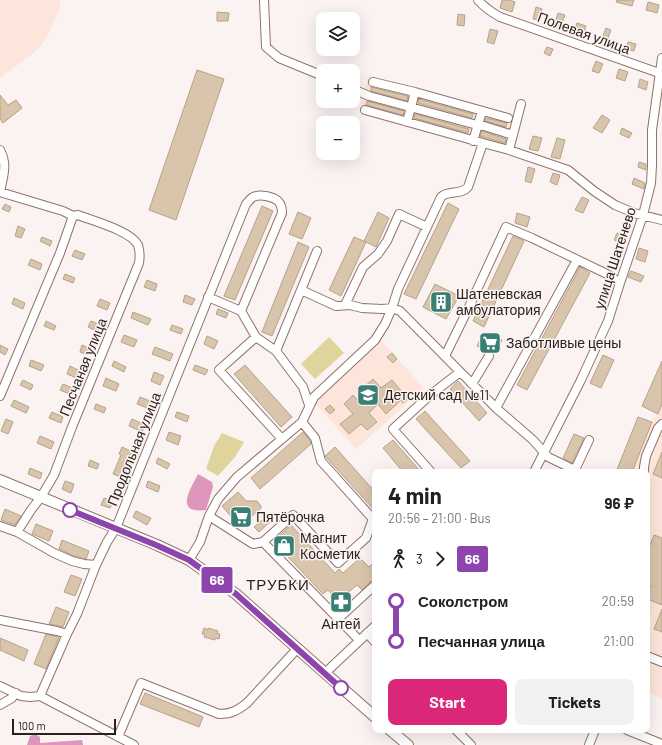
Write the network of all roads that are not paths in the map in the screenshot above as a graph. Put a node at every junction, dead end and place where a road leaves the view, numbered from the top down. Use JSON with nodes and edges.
{"nodes":[{"id":1,"x":264,"y":0,"type":"edge"},
{"id":2,"x":478,"y":0,"type":"edge"},
{"id":3,"x":662,"y":58,"type":"edge"},
{"id":4,"x":316,"y":73,"type":"edge"},
{"id":5,"x":661,"y":74,"type":"edge"},
{"id":6,"x":373,"y":82,"type":"dead end"},
{"id":7,"x":360,"y":92,"type":"edge"},
{"id":8,"x":415,"y":92,"type":"junction"},
{"id":9,"x":521,"y":104,"type":"dead end"},
{"id":10,"x":412,"y":107,"type":"junction"},
{"id":11,"x":365,"y":110,"type":"dead end"},
{"id":12,"x":482,"y":111,"type":"junction"},
{"id":13,"x":508,"y":118,"type":"dead end"},
{"id":14,"x":407,"y":122,"type":"junction"},
{"id":15,"x":477,"y":126,"type":"junction"},
{"id":16,"x":513,"y":135,"type":"junction"},
{"id":17,"x":473,"y":141,"type":"junction"},
{"id":18,"x":483,"y":143,"type":"junction"},
{"id":19,"x":0,"y":150,"type":"edge"},
{"id":20,"x":509,"y":150,"type":"junction"},
{"id":21,"x":0,"y":192,"type":"edge"},
{"id":22,"x":643,"y":215,"type":"junction"},
{"id":23,"x":73,"y":216,"type":"junction"},
{"id":24,"x":662,"y":220,"type":"edge"},
{"id":25,"x":427,"y":227,"type":"junction"},
{"id":26,"x":316,"y":251,"type":"dead end"},
{"id":27,"x":577,"y":260,"type":"junction"},
{"id":28,"x":620,"y":283,"type":"junction"},
{"id":29,"x":301,"y":290,"type":"junction"},
{"id":30,"x":208,"y":297,"type":"junction"},
{"id":31,"x":345,"y":305,"type":"junction"},
{"id":32,"x":392,"y":308,"type":"junction"},
{"id":33,"x":241,"y":311,"type":"junction"},
{"id":34,"x":256,"y":337,"type":"junction"},
{"id":35,"x":276,"y":351,"type":"junction"},
{"id":36,"x":444,"y":356,"type":"junction"},
{"id":37,"x":489,"y":356,"type":"dead end"},
{"id":38,"x":460,"y":372,"type":"junction"},
{"id":39,"x":472,"y":384,"type":"junction"},
{"id":40,"x":0,"y":396,"type":"edge"},
{"id":41,"x":309,"y":405,"type":"junction"},
{"id":42,"x":496,"y":408,"type":"junction"},
{"id":43,"x":302,"y":422,"type":"junction"},
{"id":44,"x":662,"y":424,"type":"edge"},
{"id":45,"x":282,"y":439,"type":"junction"},
{"id":46,"x":589,"y":440,"type":"dead end"},
{"id":47,"x":544,"y":452,"type":"junction"},
{"id":48,"x":428,"y":469,"type":"edge"},
{"id":49,"x":536,"y":469,"type":"edge"},
{"id":50,"x":571,"y":469,"type":"edge"},
{"id":51,"x":576,"y":469,"type":"edge"},
{"id":52,"x":644,"y":469,"type":"edge"},
{"id":53,"x":0,"y":480,"type":"edge"},
{"id":54,"x":41,"y":498,"type":"junction"},
{"id":55,"x":210,"y":516,"type":"junction"},
{"id":56,"x":372,"y":516,"type":"edge"},
{"id":57,"x":372,"y":523,"type":"edge"},
{"id":58,"x":0,"y":526,"type":"edge"},
{"id":59,"x":116,"y":528,"type":"junction"},
{"id":60,"x":17,"y":532,"type":"junction"},
{"id":61,"x":263,"y":542,"type":"junction"},
{"id":62,"x":189,"y":560,"type":"junction"},
{"id":63,"x":96,"y":564,"type":"junction"},
{"id":64,"x":372,"y":588,"type":"edge"},
{"id":65,"x":338,"y":619,"type":"junction"},
{"id":66,"x":0,"y":620,"type":"edge"},
{"id":67,"x":372,"y":629,"type":"edge"},
{"id":68,"x":367,"y":633,"type":"junction"},
{"id":69,"x":67,"y":634,"type":"junction"},
{"id":70,"x":372,"y":639,"type":"edge"},
{"id":71,"x":359,"y":640,"type":"junction"},
{"id":72,"x":297,"y":649,"type":"junction"},
{"id":73,"x":650,"y":657,"type":"edge"},
{"id":74,"x":662,"y":662,"type":"edge"},
{"id":75,"x":325,"y":673,"type":"junction"},
{"id":76,"x":0,"y":686,"type":"edge"},
{"id":77,"x":16,"y":693,"type":"junction"},
{"id":78,"x":40,"y":696,"type":"junction"},
{"id":79,"x":0,"y":705,"type":"edge"},
{"id":80,"x":372,"y":714,"type":"edge"},
{"id":81,"x":393,"y":733,"type":"edge"},
{"id":82,"x":459,"y":733,"type":"edge"},
{"id":83,"x":594,"y":733,"type":"edge"},
{"id":84,"x":634,"y":733,"type":"edge"},
{"id":85,"x":118,"y":737,"type":"junction"},
{"id":86,"x":403,"y":744,"type":"edge"},
{"id":87,"x":662,"y":744,"type":"edge"},
{"id":88,"x":134,"y":745,"type":"edge"},
{"id":89,"x":471,"y":745,"type":"edge"},
{"id":90,"x":589,"y":745,"type":"edge"}],
"edges":[{"from":1,"to":4,"type":"street"},
{"from":2,"to":5,"type":"street","name":"Полевая улица"},
{"from":3,"to":5,"type":"street","name":"улица Шатенево"},
{"from":5,"to":22,"type":"street","name":"улица Шатенево"},
{"from":6,"to":8,"type":"street"},
{"from":7,"to":10,"type":"street"},
{"from":8,"to":10,"type":"street"},
{"from":8,"to":12,"type":"street"},
{"from":9,"to":16,"type":"street"},
{"from":10,"to":14,"type":"street"},
{"from":10,"to":15,"type":"street"},
{"from":11,"to":14,"type":"street"},
{"from":12,"to":13,"type":"street"},
{"from":12,"to":15,"type":"street"},
{"from":14,"to":17,"type":"street"},
{"from":15,"to":16,"type":"street"},
{"from":15,"to":17,"type":"street"},
{"from":16,"to":20,"type":"street"},
{"from":17,"to":18,"type":"street"},
{"from":18,"to":20,"type":"street"},
{"from":18,"to":25,"type":"street"},
{"from":19,"to":21,"type":"street"},
{"from":20,"to":22,"type":"street"},
{"from":21,"to":23,"type":"street"},
{"from":22,"to":24,"type":"street"},
{"from":22,"to":28,"type":"street","name":"улица Шатенево"},
{"from":23,"to":40,"type":"street"},
{"from":23,"to":54,"type":"street","name":"Песчаная улица"},
{"from":25,"to":31,"type":"street"},
{"from":25,"to":32,"type":"street"},
{"from":26,"to":29,"type":"street"},
{"from":27,"to":28,"type":"street"},
{"from":27,"to":36,"type":"street"},
{"from":27,"to":42,"type":"street"},
{"from":28,"to":47,"type":"street","name":"улица Шатенево"},
{"from":29,"to":31,"type":"street"},
{"from":29,"to":35,"type":"street"},
{"from":30,"to":33,"type":"street"},
{"from":30,"to":33,"type":"street","name":"Продольная улица"},
{"from":30,"to":59,"type":"street","name":"Продольная улица"},
{"from":31,"to":32,"type":"street"},
{"from":32,"to":36,"type":"street"},
{"from":32,"to":41,"type":"street"},
{"from":33,"to":34,"type":"street"},
{"from":34,"to":35,"type":"street"},
{"from":34,"to":45,"type":"street"},
{"from":35,"to":41,"type":"street"},
{"from":36,"to":38,"type":"street"},
{"from":37,"to":39,"type":"street"},
{"from":38,"to":39,"type":"street"},
{"from":38,"to":48,"type":"street"},
{"from":39,"to":42,"type":"street"},
{"from":41,"to":43,"type":"street"},
{"from":42,"to":47,"type":"street"},
{"from":43,"to":45,"type":"street"},
{"from":43,"to":56,"type":"street"},
{"from":44,"to":52,"type":"street"},
{"from":45,"to":55,"type":"street"},
{"from":46,"to":51,"type":"street"},
{"from":47,"to":49,"type":"street","name":"улица Шатенево"},
{"from":47,"to":50,"type":"street"},
{"from":53,"to":54,"type":"main road"},
{"from":54,"to":59,"type":"main road"},
{"from":54,"to":60,"type":"street","name":"Песчаная улица"},
{"from":55,"to":61,"type":"street"},
{"from":55,"to":62,"type":"street"},
{"from":57,"to":61,"type":"street"},
{"from":58,"to":60,"type":"street"},
{"from":59,"to":62,"type":"main road"},
{"from":59,"to":63,"type":"street","name":"Продольная улица"},
{"from":60,"to":63,"type":"street"},
{"from":61,"to":65,"type":"street"},
{"from":62,"to":72,"type":"main road"},
{"from":63,"to":69,"type":"street","name":"Продольная улица"},
{"from":64,"to":65,"type":"street"},
{"from":65,"to":71,"type":"street"},
{"from":66,"to":69,"type":"street"},
{"from":67,"to":68,"type":"street"},
{"from":68,"to":70,"type":"street"},
{"from":68,"to":71,"type":"street"},
{"from":69,"to":78,"type":"street","name":"Продольная улица"},
{"from":71,"to":75,"type":"street"},
{"from":72,"to":75,"type":"main road"},
{"from":72,"to":85,"type":"street"},
{"from":73,"to":74,"type":"street"},
{"from":75,"to":80,"type":"main road"},
{"from":76,"to":77,"type":"street"},
{"from":77,"to":78,"type":"street"},
{"from":77,"to":79,"type":"street"},
{"from":78,"to":85,"type":"street"},
{"from":81,"to":86,"type":"main road"},
{"from":82,"to":89,"type":"street"},
{"from":83,"to":90,"type":"street"},
{"from":84,"to":87,"type":"street"},
{"from":85,"to":88,"type":"street"}]}
